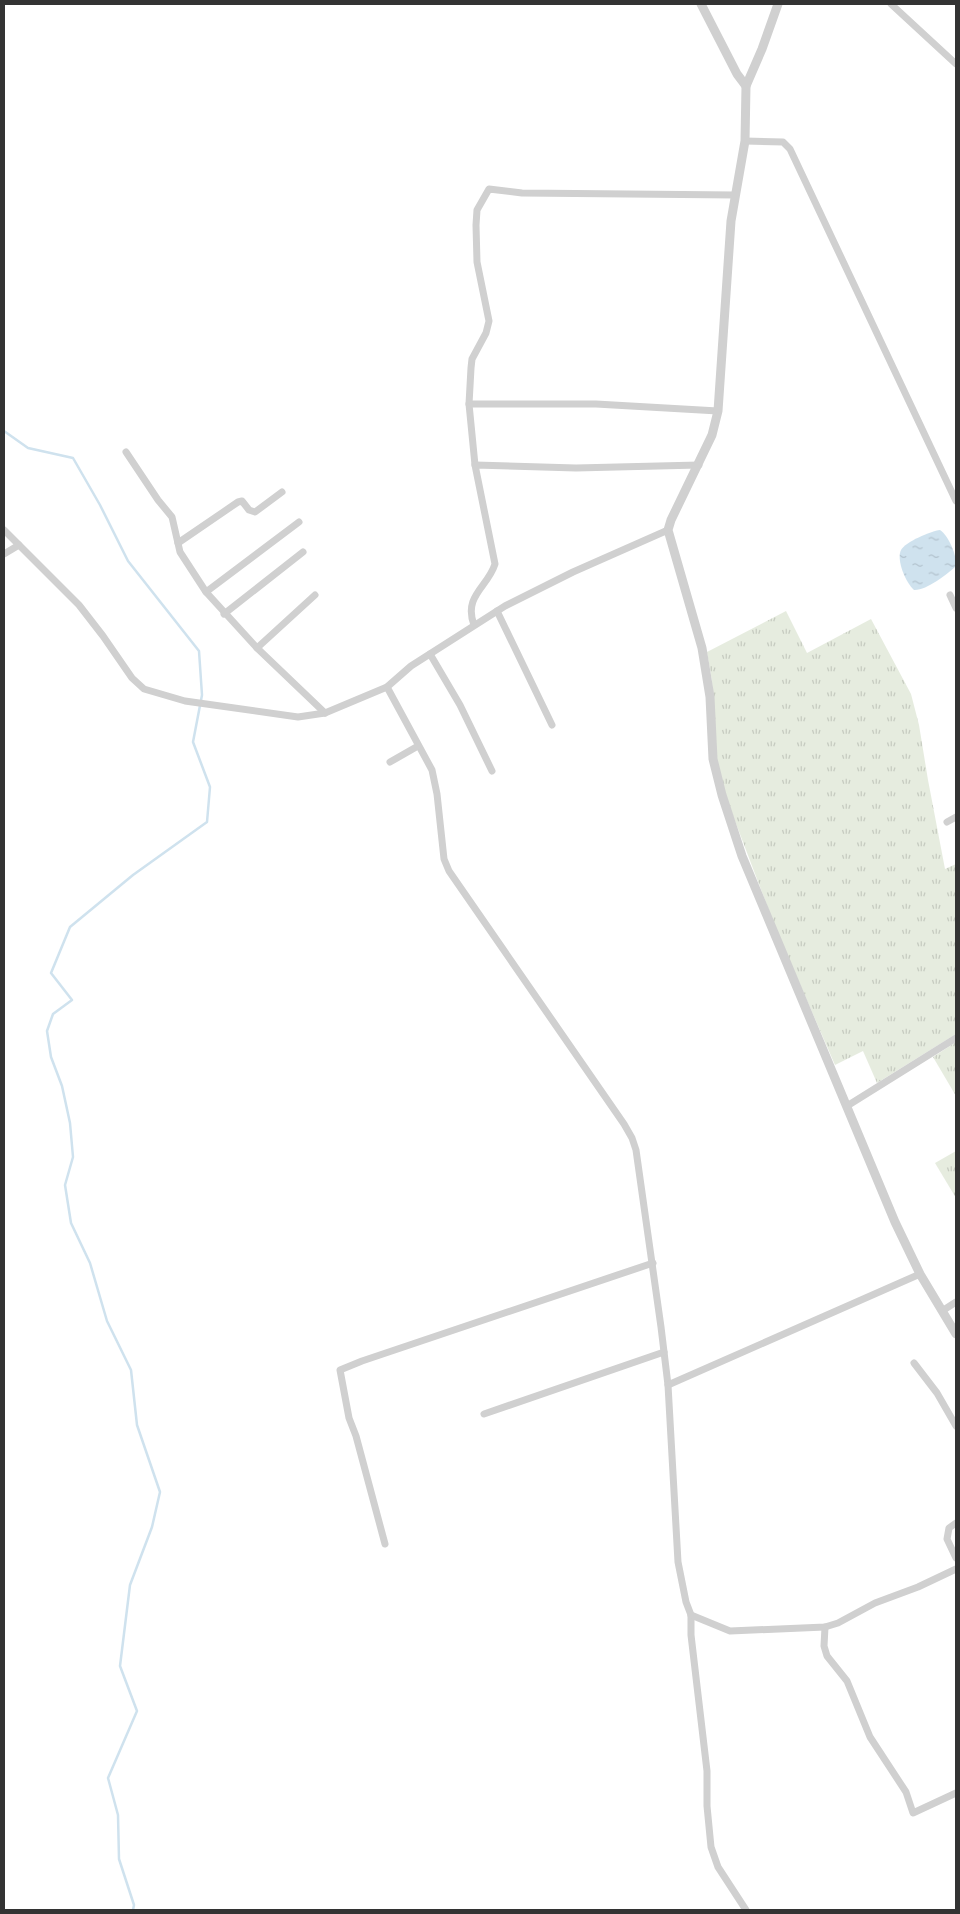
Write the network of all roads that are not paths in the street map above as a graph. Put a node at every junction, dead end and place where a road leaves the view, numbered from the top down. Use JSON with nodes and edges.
{"nodes":[{"id":1,"x":702,"y":4,"type":"edge"},
{"id":2,"x":778,"y":4,"type":"edge"},
{"id":3,"x":892,"y":4,"type":"edge"},
{"id":4,"x":956,"y":64,"type":"edge"},
{"id":5,"x":746,"y":86,"type":"junction"},
{"id":6,"x":745,"y":141,"type":"junction"},
{"id":7,"x":735,"y":195,"type":"junction"},
{"id":8,"x":469,"y":404,"type":"junction"},
{"id":9,"x":718,"y":410,"type":"junction"},
{"id":10,"x":126,"y":452,"type":"dead end"},
{"id":11,"x":699,"y":464,"type":"junction"},
{"id":12,"x":475,"y":466,"type":"junction"},
{"id":13,"x":282,"y":492,"type":"dead end"},
{"id":14,"x":956,"y":501,"type":"edge"},
{"id":15,"x":300,"y":522,"type":"dead end"},
{"id":16,"x":4,"y":530,"type":"edge"},
{"id":17,"x":668,"y":530,"type":"junction"},
{"id":18,"x":178,"y":544,"type":"junction"},
{"id":19,"x":20,"y":545,"type":"junction"},
{"id":20,"x":303,"y":552,"type":"dead end"},
{"id":21,"x":4,"y":554,"type":"edge"},
{"id":22,"x":206,"y":592,"type":"junction"},
{"id":23,"x":315,"y":595,"type":"dead end"},
{"id":24,"x":950,"y":595,"type":"dead end"},
{"id":25,"x":956,"y":608,"type":"edge"},
{"id":26,"x":497,"y":611,"type":"junction"},
{"id":27,"x":224,"y":614,"type":"junction"},
{"id":28,"x":474,"y":625,"type":"junction"},
{"id":29,"x":257,"y":648,"type":"junction"},
{"id":30,"x":430,"y":654,"type":"junction"},
{"id":31,"x":387,"y":687,"type":"junction"},
{"id":32,"x":326,"y":713,"type":"junction"},
{"id":33,"x":552,"y":725,"type":"dead end"},
{"id":34,"x":418,"y":746,"type":"junction"},
{"id":35,"x":390,"y":762,"type":"dead end"},
{"id":36,"x":492,"y":771,"type":"dead end"},
{"id":37,"x":956,"y":817,"type":"edge"},
{"id":38,"x":947,"y":822,"type":"dead end"},
{"id":39,"x":956,"y":1038,"type":"edge"},
{"id":40,"x":847,"y":1106,"type":"junction"},
{"id":41,"x":653,"y":1263,"type":"junction"},
{"id":42,"x":920,"y":1274,"type":"junction"},
{"id":43,"x":956,"y":1302,"type":"edge"},
{"id":44,"x":942,"y":1311,"type":"junction"},
{"id":45,"x":956,"y":1334,"type":"edge"},
{"id":46,"x":664,"y":1352,"type":"junction"},
{"id":47,"x":914,"y":1363,"type":"dead end"},
{"id":48,"x":668,"y":1385,"type":"junction"},
{"id":49,"x":484,"y":1414,"type":"dead end"},
{"id":50,"x":956,"y":1426,"type":"edge"},
{"id":51,"x":956,"y":1524,"type":"edge"},
{"id":52,"x":385,"y":1544,"type":"dead end"},
{"id":53,"x":956,"y":1558,"type":"edge"},
{"id":54,"x":956,"y":1569,"type":"edge"},
{"id":55,"x":691,"y":1615,"type":"junction"},
{"id":56,"x":825,"y":1627,"type":"junction"},
{"id":57,"x":956,"y":1793,"type":"edge"},
{"id":58,"x":746,"y":1910,"type":"edge"}],
"edges":[{"from":1,"to":5,"type":"street"},
{"from":2,"to":5,"type":"street"},
{"from":3,"to":4,"type":"street"},
{"from":5,"to":6,"type":"street"},
{"from":6,"to":7,"type":"street"},
{"from":6,"to":14,"type":"street"},
{"from":7,"to":8,"type":"street"},
{"from":7,"to":9,"type":"street"},
{"from":8,"to":9,"type":"street"},
{"from":8,"to":12,"type":"street"},
{"from":9,"to":11,"type":"street"},
{"from":10,"to":18,"type":"street"},
{"from":11,"to":12,"type":"street"},
{"from":11,"to":17,"type":"street"},
{"from":12,"to":28,"type":"street"},
{"from":13,"to":18,"type":"street"},
{"from":15,"to":22,"type":"street"},
{"from":16,"to":19,"type":"street"},
{"from":17,"to":26,"type":"street"},
{"from":17,"to":40,"type":"street"},
{"from":18,"to":22,"type":"street"},
{"from":19,"to":21,"type":"street"},
{"from":19,"to":32,"type":"street"},
{"from":20,"to":27,"type":"street"},
{"from":22,"to":27,"type":"street"},
{"from":23,"to":29,"type":"street"},
{"from":24,"to":25,"type":"street"},
{"from":26,"to":28,"type":"street"},
{"from":26,"to":33,"type":"street"},
{"from":27,"to":29,"type":"street"},
{"from":28,"to":30,"type":"street"},
{"from":29,"to":32,"type":"street"},
{"from":30,"to":31,"type":"street"},
{"from":30,"to":36,"type":"street"},
{"from":31,"to":32,"type":"street"},
{"from":31,"to":34,"type":"street"},
{"from":34,"to":35,"type":"street"},
{"from":34,"to":41,"type":"street"},
{"from":37,"to":38,"type":"street"},
{"from":39,"to":40,"type":"street"},
{"from":40,"to":42,"type":"street"},
{"from":41,"to":46,"type":"street"},
{"from":41,"to":52,"type":"street"},
{"from":42,"to":44,"type":"street"},
{"from":42,"to":48,"type":"street"},
{"from":43,"to":44,"type":"street"},
{"from":44,"to":45,"type":"street"},
{"from":46,"to":48,"type":"street"},
{"from":46,"to":49,"type":"street"},
{"from":47,"to":50,"type":"street"},
{"from":48,"to":55,"type":"street"},
{"from":51,"to":53,"type":"street"},
{"from":54,"to":56,"type":"street"},
{"from":55,"to":56,"type":"street"},
{"from":55,"to":58,"type":"street"},
{"from":56,"to":57,"type":"street"}]}
